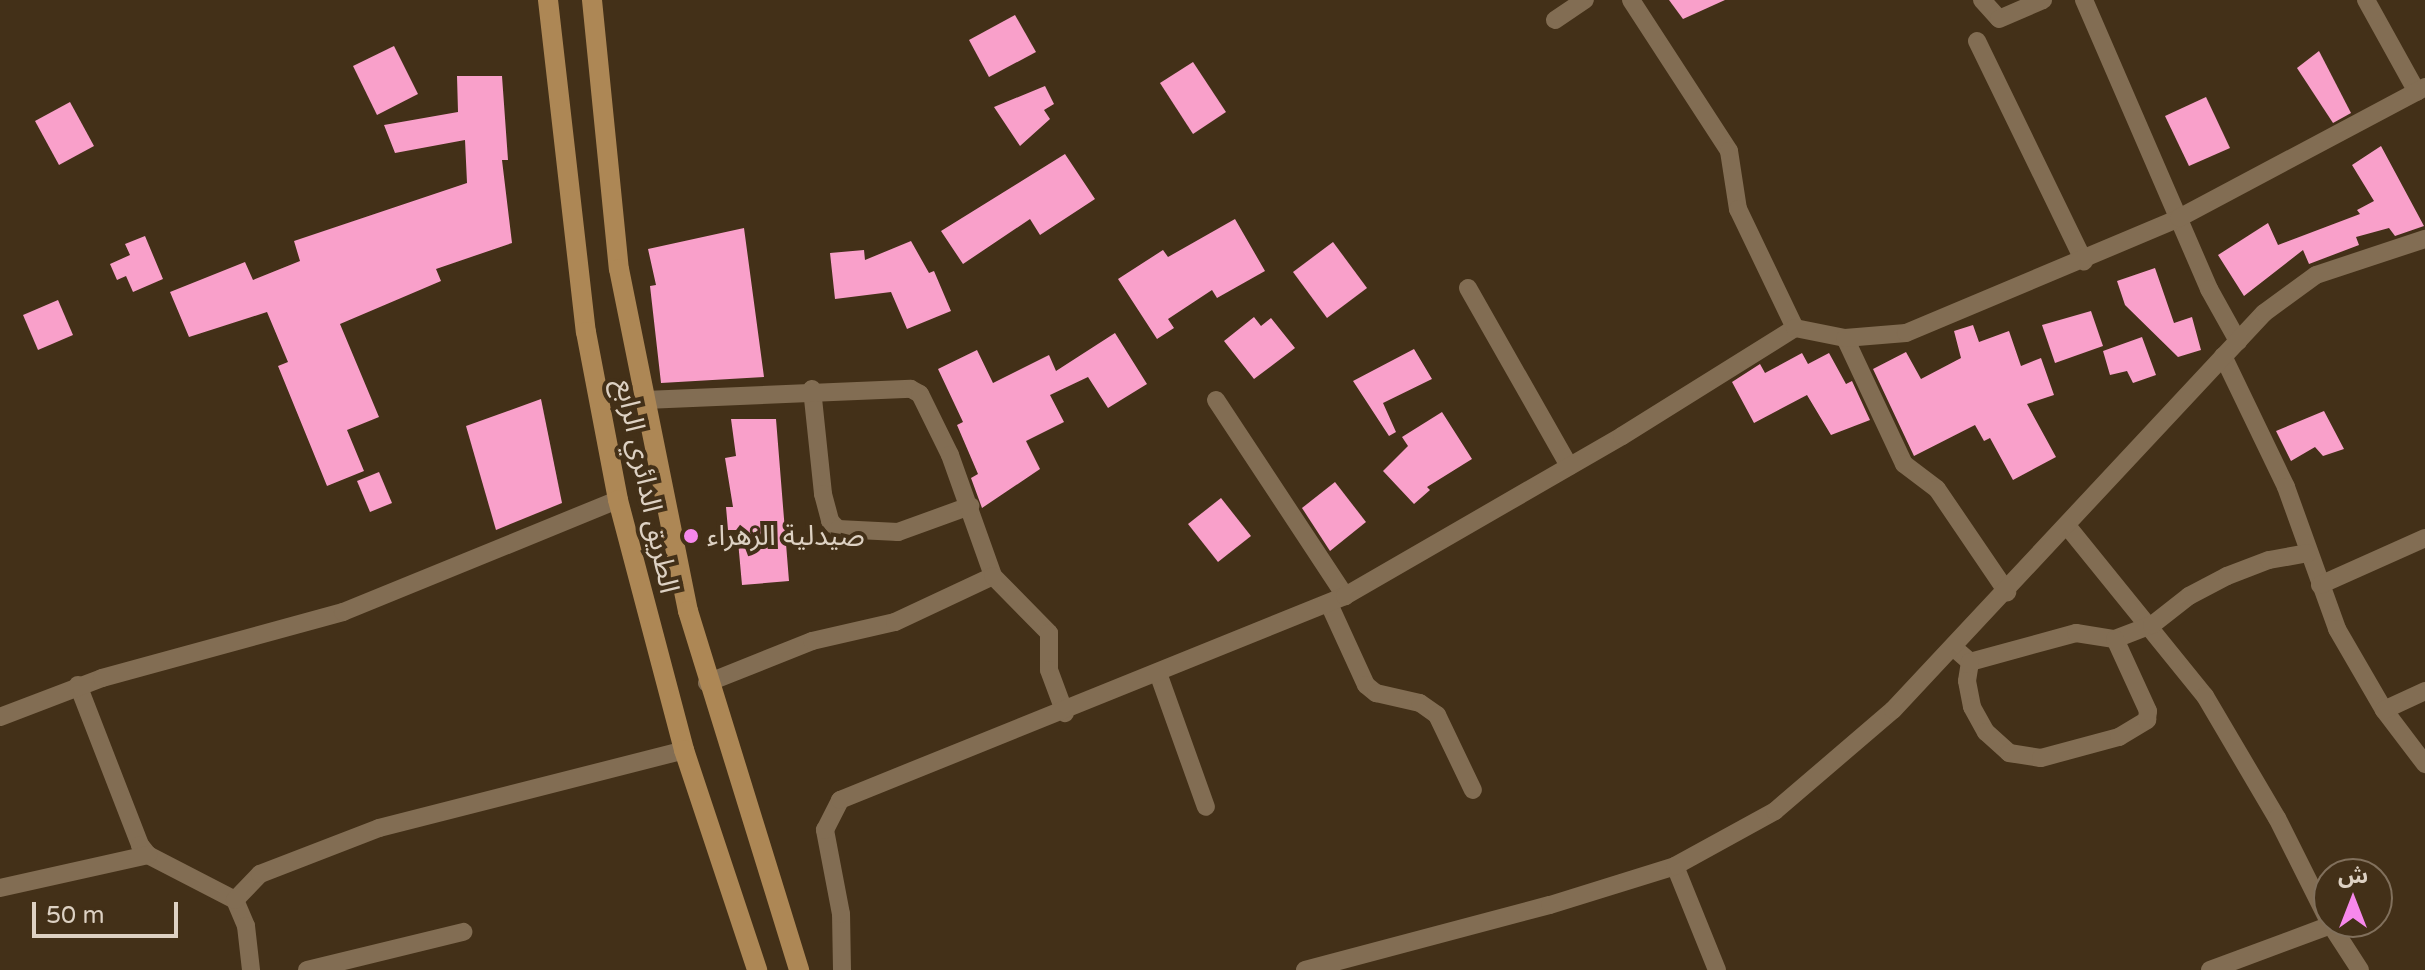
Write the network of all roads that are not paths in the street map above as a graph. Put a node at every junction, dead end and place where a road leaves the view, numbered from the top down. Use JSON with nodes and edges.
{"nodes":[{"id":1,"x":548,"y":0,"type":"edge"},
{"id":2,"x":592,"y":0,"type":"edge"},
{"id":3,"x":1585,"y":0,"type":"edge"},
{"id":4,"x":1631,"y":0,"type":"edge"},
{"id":5,"x":1982,"y":0,"type":"edge"},
{"id":6,"x":2043,"y":0,"type":"edge"},
{"id":7,"x":2084,"y":0,"type":"edge"},
{"id":8,"x":2366,"y":0,"type":"edge"},
{"id":9,"x":1555,"y":20,"type":"dead end"},
{"id":10,"x":1977,"y":41,"type":"dead end"},
{"id":11,"x":2421,"y":90,"type":"edge"},
{"id":12,"x":2179,"y":218,"type":"junction"},
{"id":13,"x":2425,"y":239,"type":"edge"},
{"id":14,"x":2084,"y":261,"type":"junction"},
{"id":15,"x":1468,"y":288,"type":"dead end"},
{"id":16,"x":1795,"y":328,"type":"junction"},
{"id":17,"x":1845,"y":338,"type":"junction"},
{"id":18,"x":2238,"y":341,"type":"junction"},
{"id":19,"x":2223,"y":356,"type":"junction"},
{"id":20,"x":812,"y":389,"type":"junction"},
{"id":21,"x":645,"y":400,"type":"junction"},
{"id":22,"x":1216,"y":400,"type":"dead end"},
{"id":23,"x":1569,"y":466,"type":"junction"},
{"id":24,"x":618,"y":500,"type":"junction"},
{"id":25,"x":970,"y":506,"type":"junction"},
{"id":26,"x":2068,"y":527,"type":"junction"},
{"id":27,"x":2425,"y":538,"type":"edge"},
{"id":28,"x":2307,"y":553,"type":"junction"},
{"id":29,"x":993,"y":576,"type":"junction"},
{"id":30,"x":2320,"y":585,"type":"junction"},
{"id":31,"x":2007,"y":592,"type":"junction"},
{"id":32,"x":1337,"y":600,"type":"junction"},
{"id":33,"x":2152,"y":625,"type":"junction"},
{"id":34,"x":2115,"y":639,"type":"junction"},
{"id":35,"x":1953,"y":647,"type":"junction"},
{"id":36,"x":1970,"y":662,"type":"junction"},
{"id":37,"x":1158,"y":673,"type":"junction"},
{"id":38,"x":707,"y":683,"type":"junction"},
{"id":39,"x":78,"y":685,"type":"junction"},
{"id":40,"x":2425,"y":691,"type":"edge"},
{"id":41,"x":2384,"y":710,"type":"junction"},
{"id":42,"x":1065,"y":713,"type":"junction"},
{"id":43,"x":0,"y":717,"type":"edge"},
{"id":44,"x":684,"y":750,"type":"junction"},
{"id":45,"x":2425,"y":764,"type":"edge"},
{"id":46,"x":1473,"y":790,"type":"dead end"},
{"id":47,"x":1206,"y":807,"type":"dead end"},
{"id":48,"x":148,"y":855,"type":"junction"},
{"id":49,"x":1675,"y":866,"type":"junction"},
{"id":50,"x":0,"y":888,"type":"edge"},
{"id":51,"x":2313,"y":889,"type":"edge"},
{"id":52,"x":235,"y":900,"type":"junction"},
{"id":53,"x":2313,"y":930,"type":"edge"},
{"id":54,"x":463,"y":932,"type":"dead end"},
{"id":55,"x":2340,"y":938,"type":"edge"},
{"id":56,"x":251,"y":970,"type":"edge"},
{"id":57,"x":307,"y":970,"type":"edge"},
{"id":58,"x":757,"y":970,"type":"edge"},
{"id":59,"x":799,"y":970,"type":"edge"},
{"id":60,"x":842,"y":970,"type":"edge"},
{"id":61,"x":1305,"y":970,"type":"edge"},
{"id":62,"x":1717,"y":970,"type":"edge"},
{"id":63,"x":2210,"y":970,"type":"edge"},
{"id":64,"x":2360,"y":970,"type":"edge"}],
"edges":[{"from":1,"to":24,"type":"main road","name":"الطريق الدائري الرابع"},
{"from":2,"to":21,"type":"main road","name":"الطريق الدائري الرابع"},
{"from":3,"to":9,"type":"street"},
{"from":4,"to":16,"type":"street"},
{"from":5,"to":6,"type":"street"},
{"from":7,"to":12,"type":"street"},
{"from":8,"to":11,"type":"street"},
{"from":10,"to":14,"type":"street"},
{"from":11,"to":12,"type":"street"},
{"from":12,"to":14,"type":"street"},
{"from":12,"to":18,"type":"street"},
{"from":13,"to":18,"type":"street"},
{"from":14,"to":17,"type":"street"},
{"from":15,"to":23,"type":"street"},
{"from":16,"to":17,"type":"street"},
{"from":16,"to":23,"type":"street"},
{"from":17,"to":31,"type":"street"},
{"from":18,"to":19,"type":"street"},
{"from":19,"to":26,"type":"street"},
{"from":19,"to":28,"type":"street"},
{"from":20,"to":21,"type":"street"},
{"from":20,"to":25,"type":"street"},
{"from":20,"to":25,"type":"street"},
{"from":21,"to":38,"type":"main road","name":"الطريق الدائري الرابع"},
{"from":22,"to":32,"type":"street"},
{"from":23,"to":32,"type":"street"},
{"from":24,"to":39,"type":"street"},
{"from":24,"to":44,"type":"main road","name":"الطريق الدائري الرابع"},
{"from":25,"to":29,"type":"street"},
{"from":26,"to":31,"type":"street"},
{"from":26,"to":33,"type":"street"},
{"from":27,"to":30,"type":"street"},
{"from":28,"to":30,"type":"street"},
{"from":28,"to":33,"type":"street"},
{"from":29,"to":38,"type":"street"},
{"from":29,"to":42,"type":"street"},
{"from":30,"to":41,"type":"street"},
{"from":31,"to":35,"type":"street"},
{"from":32,"to":37,"type":"street"},
{"from":32,"to":46,"type":"street"},
{"from":33,"to":34,"type":"street"},
{"from":33,"to":51,"type":"street"},
{"from":34,"to":36,"type":"street"},
{"from":34,"to":36,"type":"street"},
{"from":35,"to":36,"type":"street"},
{"from":35,"to":49,"type":"street"},
{"from":37,"to":42,"type":"street"},
{"from":37,"to":47,"type":"street"},
{"from":38,"to":59,"type":"main road","name":"الطريق الدائري الرابع"},
{"from":39,"to":43,"type":"street"},
{"from":39,"to":48,"type":"street"},
{"from":40,"to":41,"type":"street"},
{"from":41,"to":45,"type":"street"},
{"from":42,"to":60,"type":"street"},
{"from":44,"to":52,"type":"street"},
{"from":44,"to":58,"type":"main road","name":"الطريق الدائري الرابع"},
{"from":48,"to":50,"type":"street"},
{"from":48,"to":52,"type":"street"},
{"from":49,"to":61,"type":"street"},
{"from":49,"to":62,"type":"street"},
{"from":52,"to":56,"type":"street"},
{"from":53,"to":63,"type":"street"},
{"from":54,"to":57,"type":"street"},
{"from":55,"to":64,"type":"street"}]}
